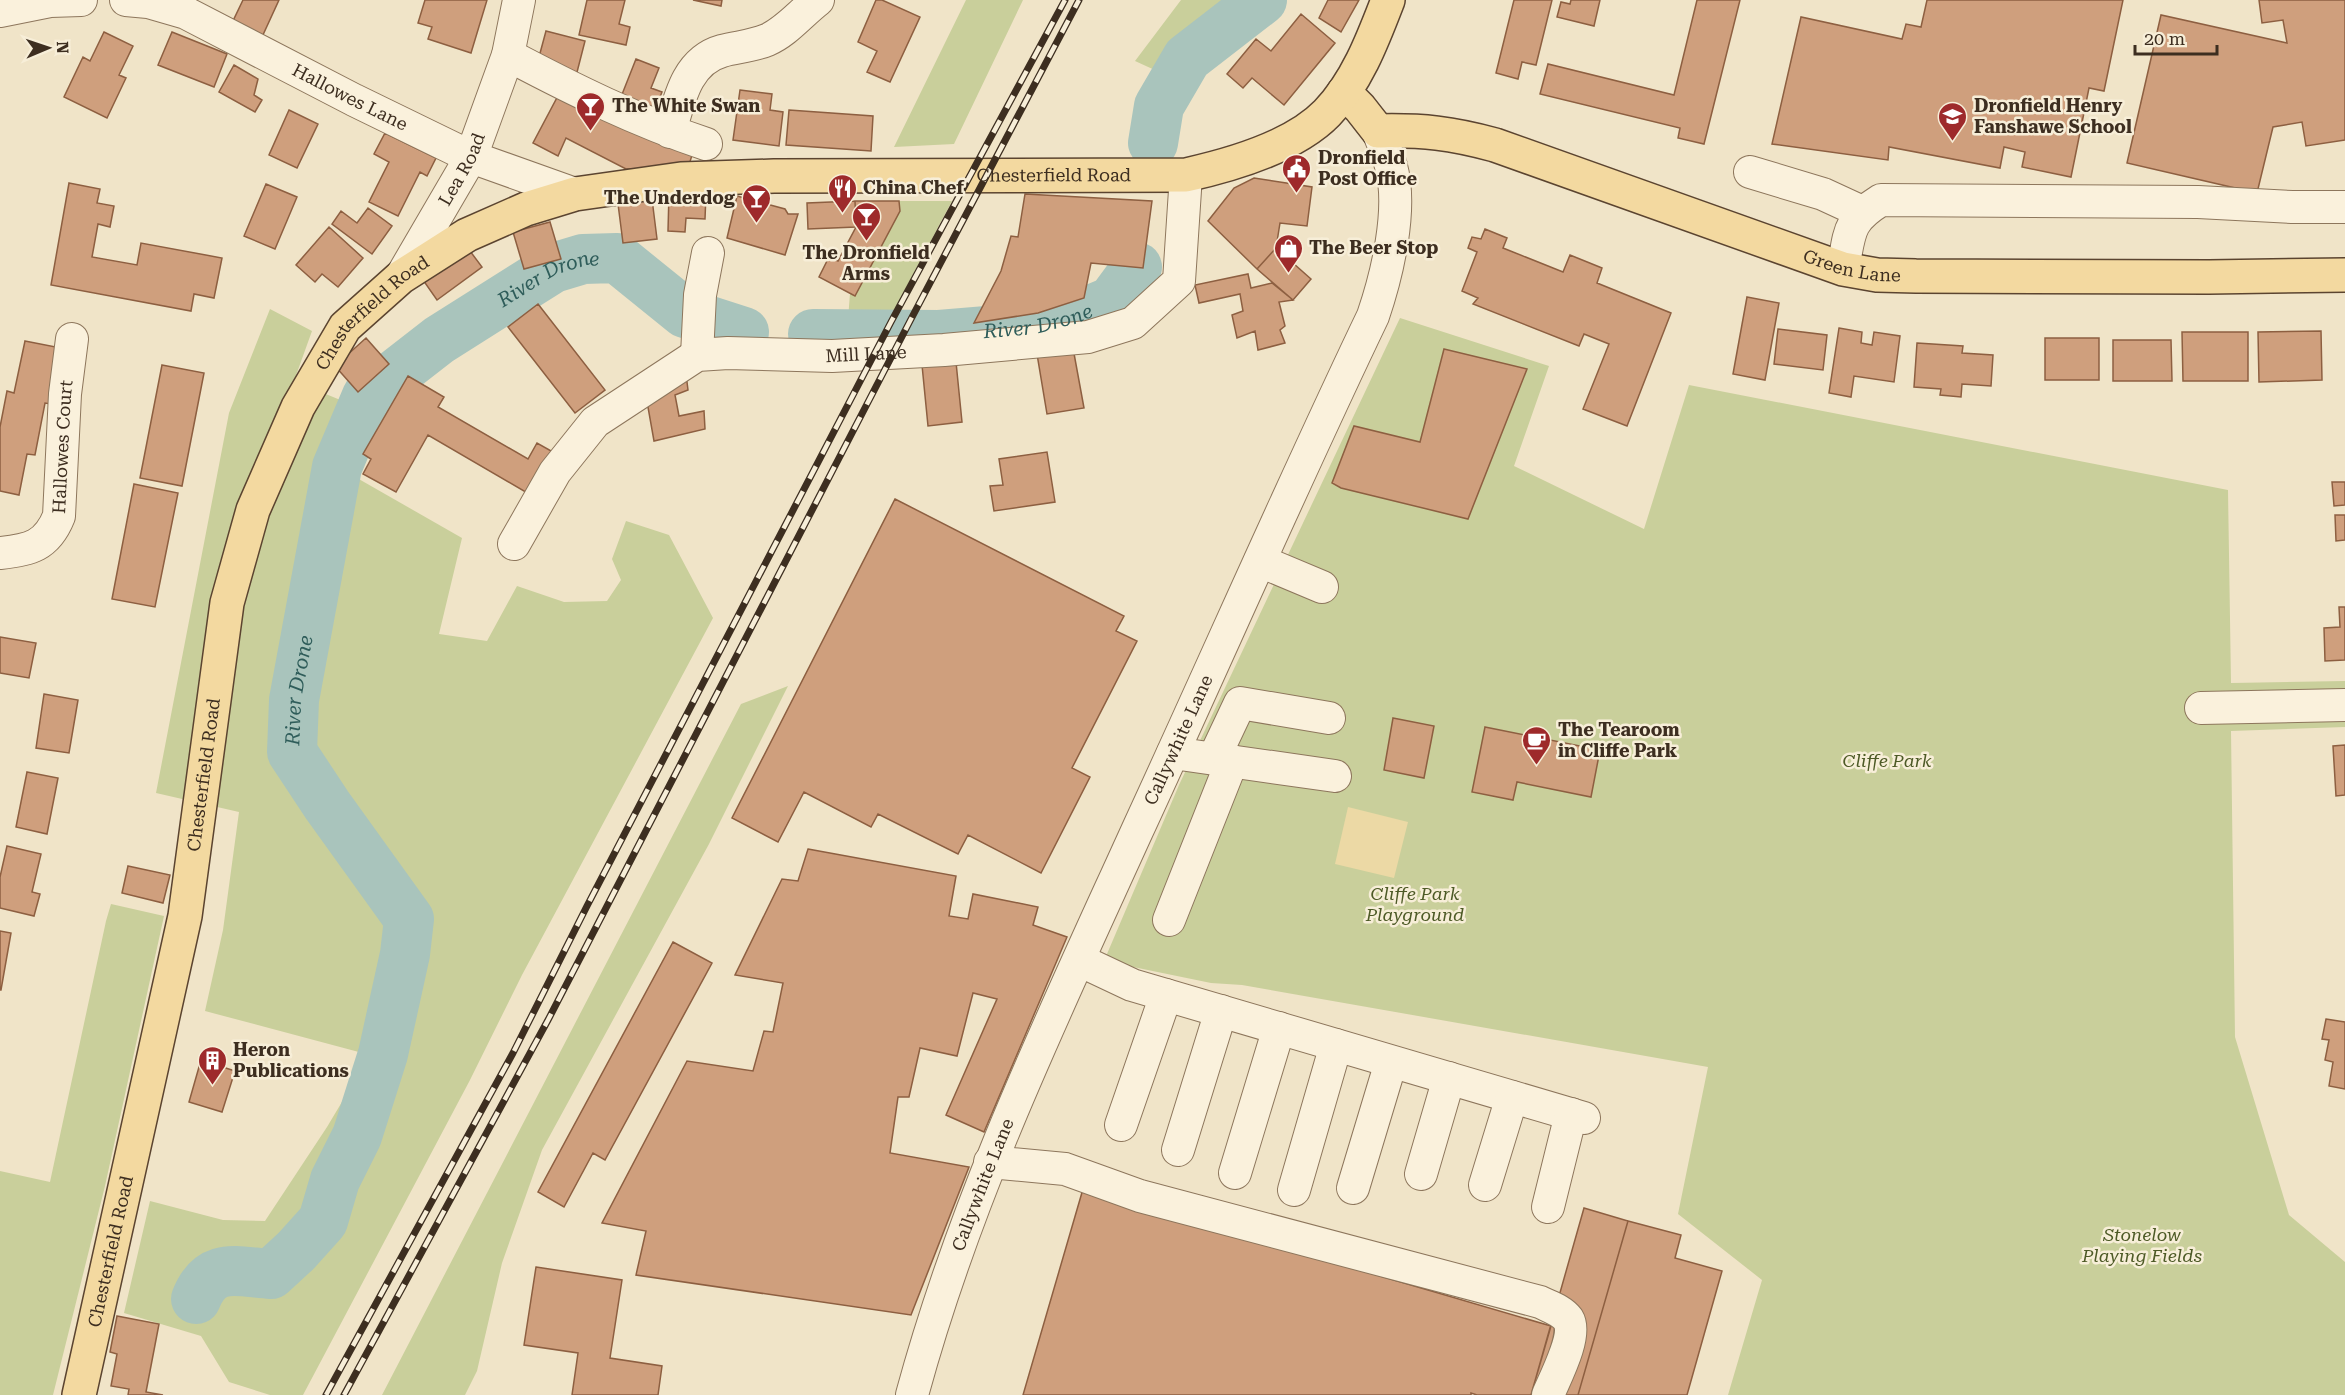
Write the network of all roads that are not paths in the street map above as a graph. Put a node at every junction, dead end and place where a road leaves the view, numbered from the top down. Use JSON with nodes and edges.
{"nodes":[{"id":1,"x":73,"y":0,"type":"edge"},
{"id":2,"x":81,"y":0,"type":"edge"},
{"id":3,"x":126,"y":0,"type":"edge"},
{"id":4,"x":519,"y":0,"type":"edge"},
{"id":5,"x":818,"y":0,"type":"edge"},
{"id":6,"x":1388,"y":0,"type":"edge"},
{"id":7,"x":189,"y":6,"type":"edge"},
{"id":8,"x":0,"y":11,"type":"edge"},
{"id":9,"x":508,"y":55,"type":"junction"},
{"id":10,"x":1344,"y":92,"type":"junction"},
{"id":11,"x":1378,"y":131,"type":"junction"},
{"id":12,"x":670,"y":132,"type":"junction"},
{"id":13,"x":706,"y":144,"type":"dead end"},
{"id":14,"x":471,"y":157,"type":"junction"},
{"id":15,"x":1750,"y":172,"type":"dead end"},
{"id":16,"x":1185,"y":175,"type":"junction"},
{"id":17,"x":575,"y":194,"type":"junction"},
{"id":18,"x":2345,"y":207,"type":"edge"},
{"id":19,"x":1862,"y":212,"type":"junction"},
{"id":20,"x":708,"y":253,"type":"dead end"},
{"id":21,"x":1843,"y":269,"type":"junction"},
{"id":22,"x":2345,"y":275,"type":"edge"},
{"id":23,"x":401,"y":277,"type":"junction"},
{"id":24,"x":72,"y":339,"type":"dead end"},
{"id":25,"x":697,"y":343,"type":"junction"},
{"id":26,"x":514,"y":544,"type":"dead end"},
{"id":27,"x":0,"y":553,"type":"edge"},
{"id":28,"x":1260,"y":561,"type":"junction"},
{"id":29,"x":1322,"y":587,"type":"dead end"},
{"id":30,"x":2345,"y":705,"type":"edge"},
{"id":31,"x":2201,"y":708,"type":"dead end"},
{"id":32,"x":1329,"y":718,"type":"dead end"},
{"id":33,"x":1173,"y":753,"type":"junction"},
{"id":34,"x":1223,"y":760,"type":"junction"},
{"id":35,"x":1335,"y":776,"type":"dead end"},
{"id":36,"x":1169,"y":920,"type":"dead end"},
{"id":37,"x":1078,"y":960,"type":"junction"},
{"id":38,"x":1166,"y":995,"type":"junction"},
{"id":39,"x":1221,"y":1011,"type":"junction"},
{"id":40,"x":1279,"y":1028,"type":"junction"},
{"id":41,"x":1336,"y":1046,"type":"junction"},
{"id":42,"x":1391,"y":1062,"type":"junction"},
{"id":43,"x":1449,"y":1078,"type":"junction"},
{"id":44,"x":1512,"y":1096,"type":"junction"},
{"id":45,"x":1121,"y":1125,"type":"dead end"},
{"id":46,"x":1178,"y":1150,"type":"dead end"},
{"id":47,"x":990,"y":1162,"type":"junction"},
{"id":48,"x":1235,"y":1173,"type":"dead end"},
{"id":49,"x":1421,"y":1174,"type":"dead end"},
{"id":50,"x":1485,"y":1185,"type":"dead end"},
{"id":51,"x":1353,"y":1188,"type":"dead end"},
{"id":52,"x":1294,"y":1190,"type":"dead end"},
{"id":53,"x":1548,"y":1207,"type":"dead end"},
{"id":54,"x":79,"y":1395,"type":"edge"},
{"id":55,"x":912,"y":1395,"type":"edge"},
{"id":56,"x":1548,"y":1395,"type":"edge"}],
"edges":[{"from":1,"to":2,"type":"street"},
{"from":1,"to":8,"type":"street"},
{"from":3,"to":7,"type":"street","name":"Hallowes Lane"},
{"from":4,"to":9,"type":"street","name":"Lea Road"},
{"from":5,"to":12,"type":"street"},
{"from":6,"to":10,"type":"main road","name":"Chesterfield Road"},
{"from":7,"to":14,"type":"street","name":"Hallowes Lane"},
{"from":9,"to":12,"type":"street"},
{"from":9,"to":14,"type":"street","name":"Lea Road"},
{"from":10,"to":11,"type":"main road","name":"Callywhite Lane"},
{"from":10,"to":16,"type":"main road","name":"Chesterfield Road"},
{"from":11,"to":21,"type":"main road","name":"Green Lane"},
{"from":11,"to":28,"type":"street","name":"Callywhite Lane"},
{"from":12,"to":13,"type":"street"},
{"from":14,"to":17,"type":"street","name":"Hallowes Lane"},
{"from":14,"to":23,"type":"street","name":"Lea Road"},
{"from":15,"to":19,"type":"street"},
{"from":16,"to":17,"type":"main road","name":"Chesterfield Road"},
{"from":16,"to":25,"type":"street","name":"Mill Lane"},
{"from":17,"to":23,"type":"main road","name":"Chesterfield Road"},
{"from":18,"to":19,"type":"street"},
{"from":19,"to":21,"type":"street"},
{"from":20,"to":25,"type":"street"},
{"from":21,"to":22,"type":"main road","name":"Green Lane"},
{"from":23,"to":54,"type":"main road","name":"Chesterfield Road"},
{"from":24,"to":27,"type":"street","name":"Hallowes Court"},
{"from":25,"to":26,"type":"street","name":"Mill Lane"},
{"from":28,"to":29,"type":"street"},
{"from":28,"to":33,"type":"street","name":"Callywhite Lane"},
{"from":30,"to":31,"type":"street"},
{"from":32,"to":34,"type":"street"},
{"from":33,"to":34,"type":"street"},
{"from":33,"to":37,"type":"street","name":"Callywhite Lane"},
{"from":34,"to":35,"type":"street"},
{"from":34,"to":36,"type":"street"},
{"from":37,"to":38,"type":"street"},
{"from":37,"to":47,"type":"street","name":"Callywhite Lane"},
{"from":38,"to":39,"type":"street"},
{"from":38,"to":45,"type":"street"},
{"from":39,"to":40,"type":"street"},
{"from":39,"to":46,"type":"street"},
{"from":40,"to":41,"type":"street"},
{"from":40,"to":48,"type":"street"},
{"from":41,"to":42,"type":"street"},
{"from":41,"to":52,"type":"street"},
{"from":42,"to":43,"type":"street"},
{"from":42,"to":51,"type":"street"},
{"from":43,"to":44,"type":"street"},
{"from":43,"to":49,"type":"street"},
{"from":44,"to":50,"type":"street"},
{"from":44,"to":53,"type":"street"},
{"from":47,"to":55,"type":"street","name":"Callywhite Lane"},
{"from":47,"to":56,"type":"street"}]}
